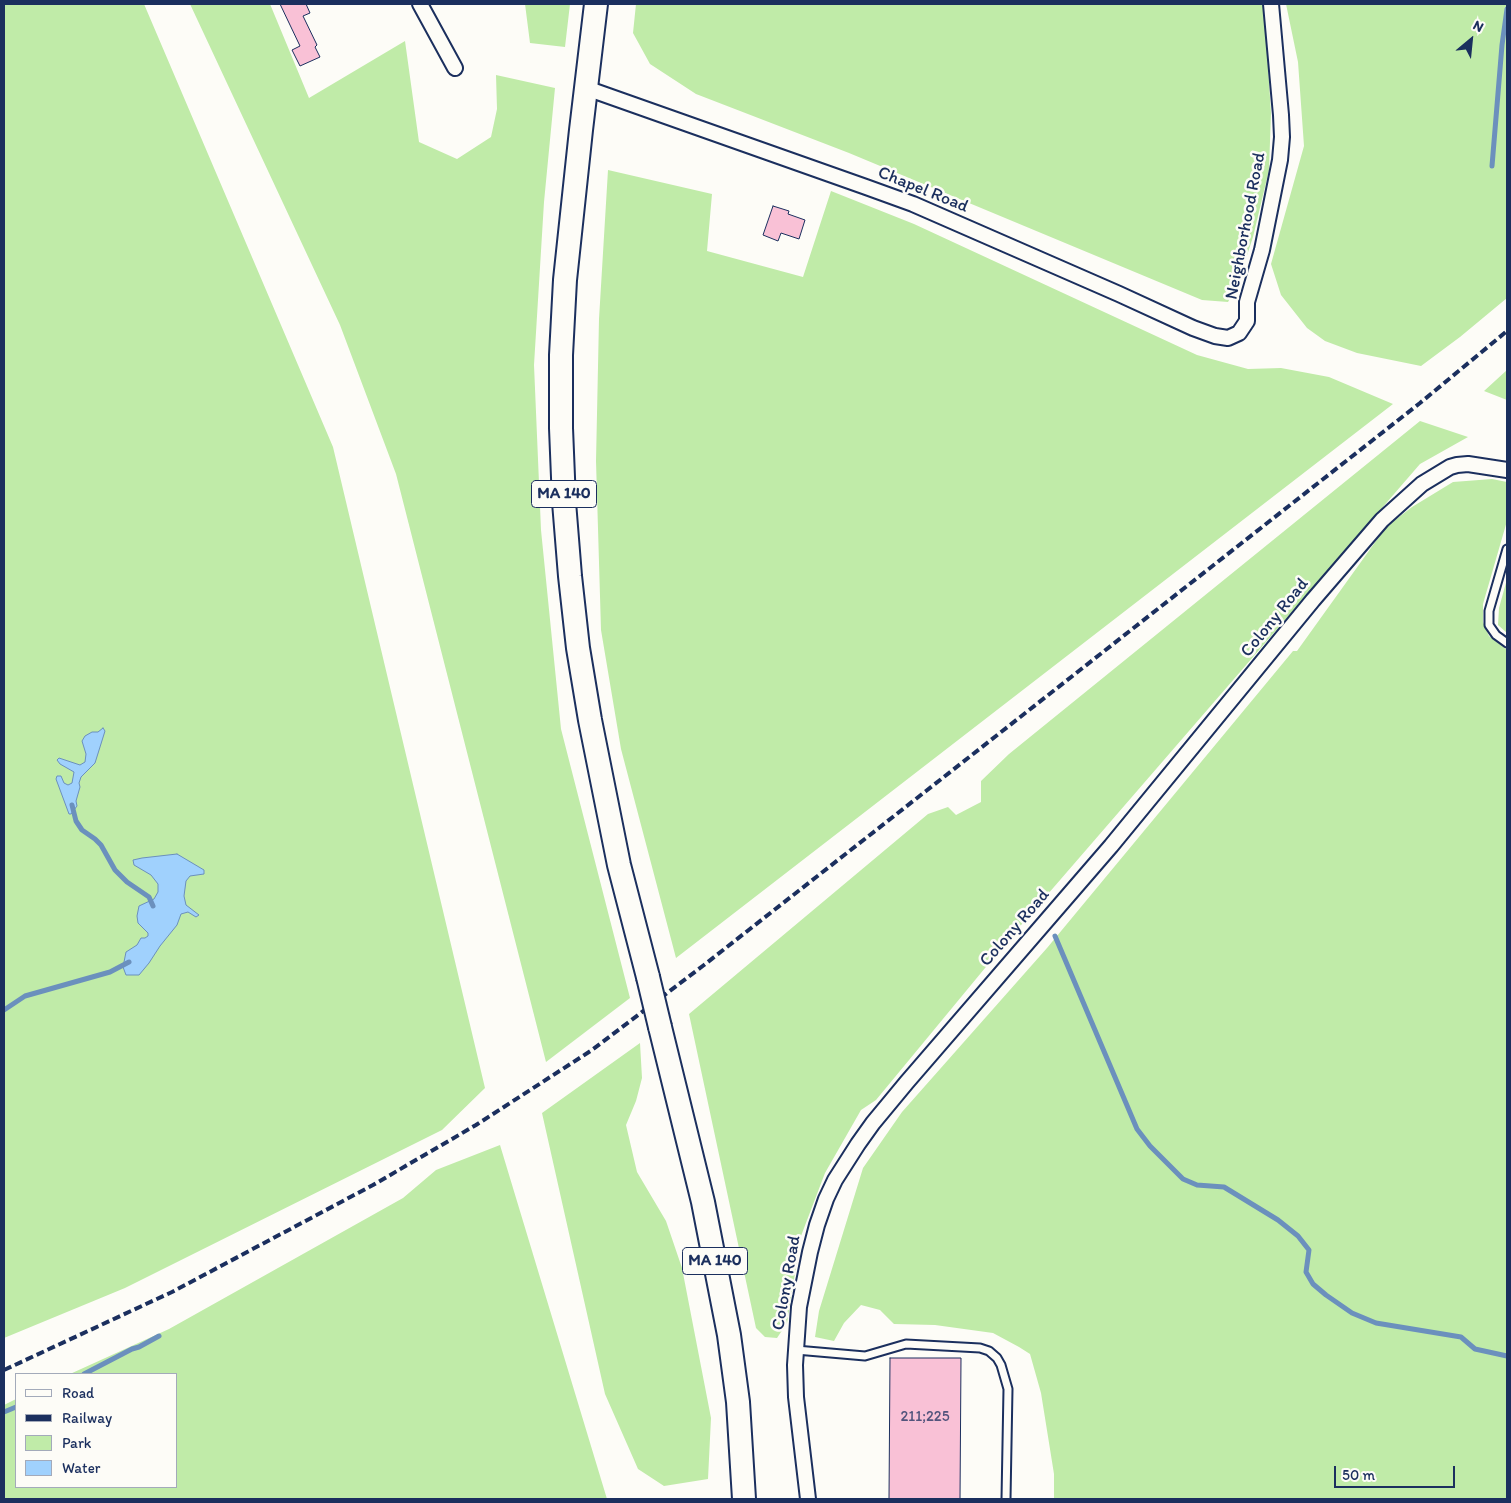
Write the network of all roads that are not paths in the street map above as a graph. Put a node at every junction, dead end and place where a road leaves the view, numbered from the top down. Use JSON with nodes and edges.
{"nodes":[{"id":1,"x":420,"y":4,"type":"edge"},
{"id":2,"x":596,"y":4,"type":"edge"},
{"id":3,"x":1271,"y":4,"type":"edge"},
{"id":4,"x":455,"y":68,"type":"dead end"},
{"id":5,"x":586,"y":88,"type":"junction"},
{"id":6,"x":1239,"y":333,"type":"joint"},
{"id":7,"x":1507,"y":470,"type":"edge"},
{"id":8,"x":1507,"y":549,"type":"edge"},
{"id":9,"x":1507,"y":643,"type":"edge"},
{"id":10,"x":796,"y":1350,"type":"junction"},
{"id":11,"x":744,"y":1499,"type":"edge"},
{"id":12,"x":808,"y":1499,"type":"edge"},
{"id":13,"x":1006,"y":1499,"type":"edge"}],
"edges":[{"from":1,"to":4,"type":"street"},
{"from":2,"to":5,"type":"highway","number":"MA 140"},
{"from":3,"to":6,"type":"street","name":"Neighborhood Road"},
{"from":5,"to":6,"type":"street","name":"Chapel Road"},
{"from":5,"to":11,"type":"highway","number":"MA 140","bridge":true},
{"from":7,"to":10,"type":"street","name":"Colony Road"},
{"from":8,"to":9,"type":"lane"},
{"from":10,"to":12,"type":"street","name":"Colony Road"},
{"from":10,"to":13,"type":"lane"}]}
